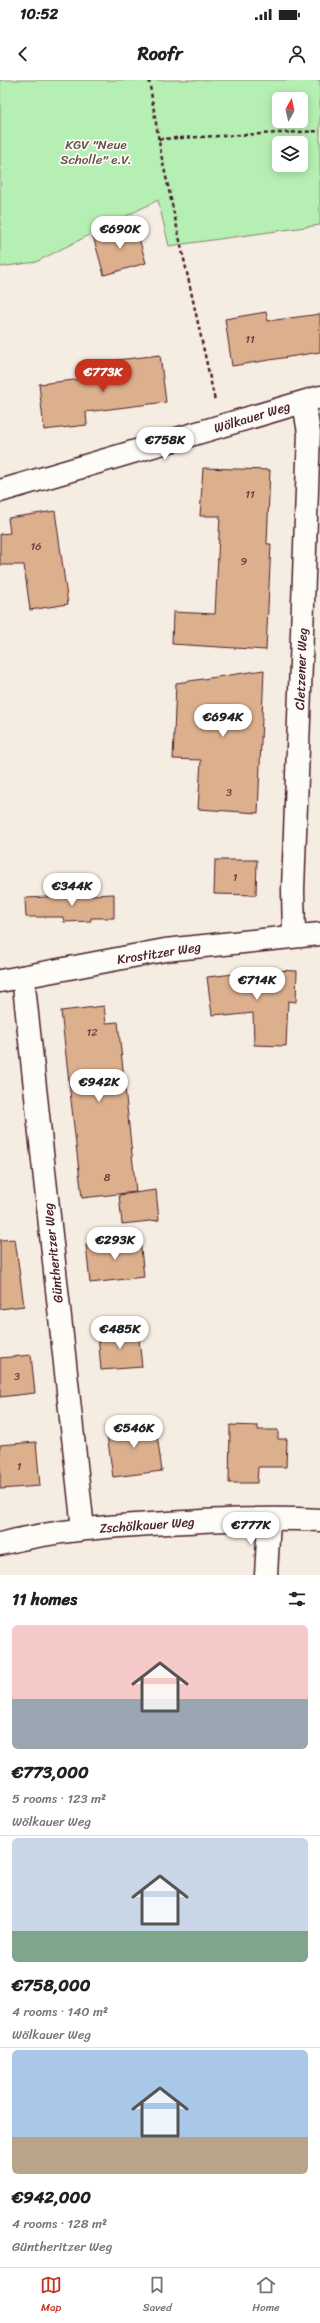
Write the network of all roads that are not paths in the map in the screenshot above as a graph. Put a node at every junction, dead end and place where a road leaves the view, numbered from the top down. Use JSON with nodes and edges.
{"nodes":[{"id":1,"x":312,"y":399,"type":"edge"},
{"id":2,"x":0,"y":492,"type":"edge"},
{"id":3,"x":320,"y":934,"type":"edge"},
{"id":4,"x":294,"y":936,"type":"junction"},
{"id":5,"x":23,"y":977,"type":"junction"},
{"id":6,"x":0,"y":982,"type":"edge"},
{"id":7,"x":269,"y":1520,"type":"junction"},
{"id":8,"x":320,"y":1520,"type":"edge"},
{"id":9,"x":83,"y":1529,"type":"junction"},
{"id":10,"x":0,"y":1544,"type":"edge"},
{"id":11,"x":266,"y":1575,"type":"edge"}],
"edges":[{"from":1,"to":2,"type":"street","name":"Wölkauer Weg"},
{"from":1,"to":4,"type":"street","name":"Cletzener Weg"},
{"from":3,"to":4,"type":"street","name":"Krostitzer Weg"},
{"from":4,"to":5,"type":"street","name":"Krostitzer Weg"},
{"from":5,"to":6,"type":"street","name":"Krostitzer Weg"},
{"from":5,"to":9,"type":"street","name":"Güntheritzer Weg"},
{"from":7,"to":8,"type":"street","name":"Zschölkauer Weg"},
{"from":7,"to":9,"type":"street","name":"Zschölkauer Weg"},
{"from":7,"to":11,"type":"street"},
{"from":9,"to":10,"type":"street","name":"Zschölkauer Weg"}]}
